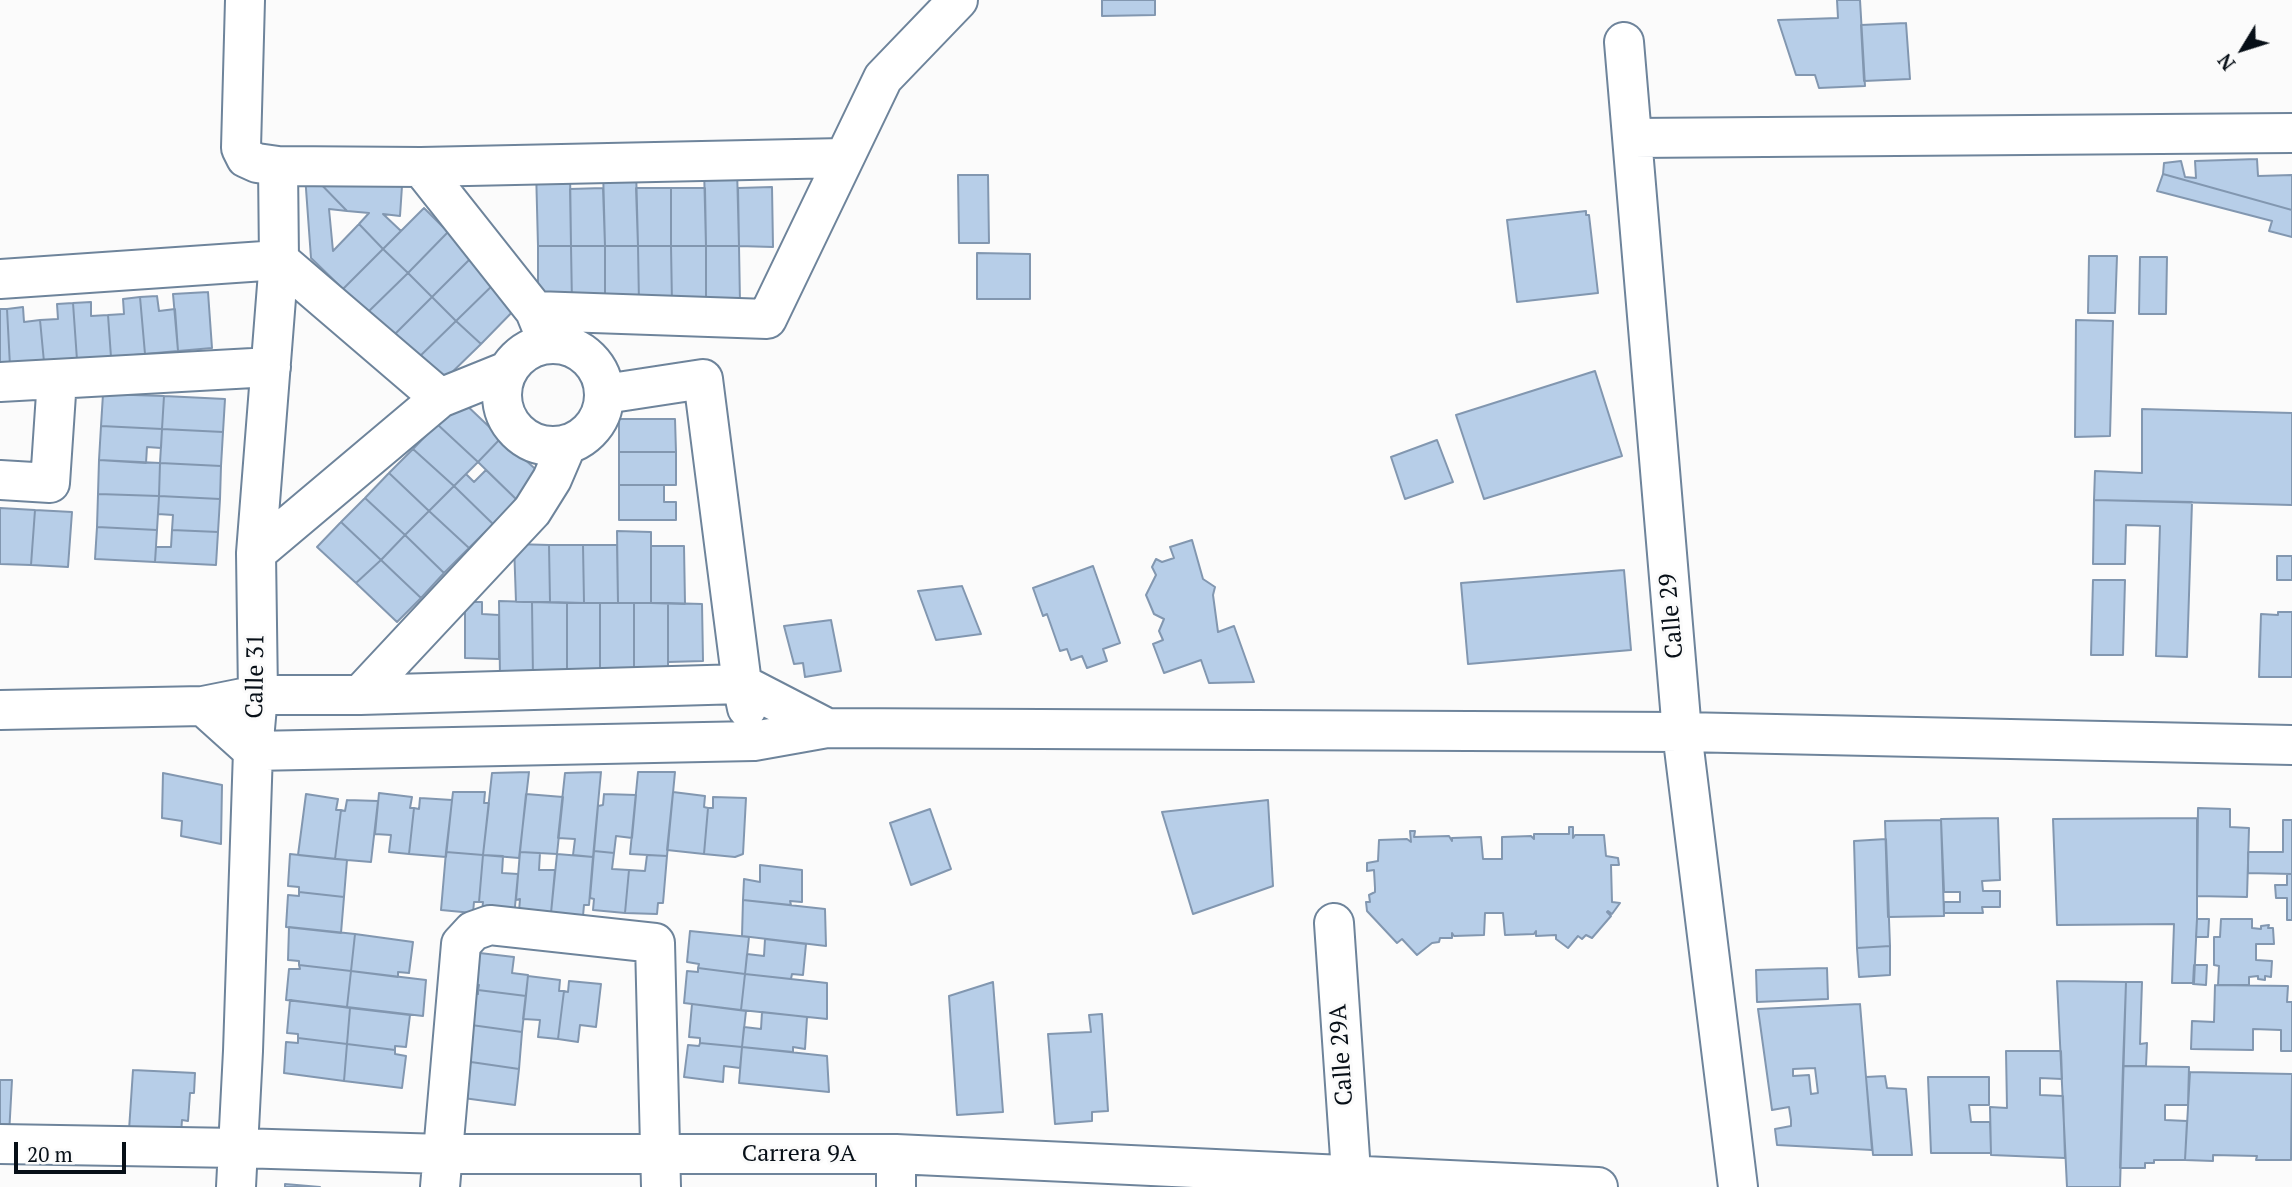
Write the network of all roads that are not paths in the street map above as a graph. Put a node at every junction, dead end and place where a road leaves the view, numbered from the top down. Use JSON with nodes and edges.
{"nodes":[{"id":1,"x":245,"y":0,"type":"edge"},
{"id":2,"x":958,"y":0,"type":"edge"},
{"id":3,"x":1624,"y":42,"type":"dead end"},
{"id":4,"x":2292,"y":133,"type":"edge"},
{"id":5,"x":1633,"y":138,"type":"junction"},
{"id":6,"x":843,"y":158,"type":"junction"},
{"id":7,"x":278,"y":166,"type":"junction"},
{"id":8,"x":421,"y":167,"type":"junction"},
{"id":9,"x":279,"y":260,"type":"junction"},
{"id":10,"x":0,"y":279,"type":"edge"},
{"id":11,"x":542,"y":327,"type":"junction"},
{"id":12,"x":271,"y":367,"type":"junction"},
{"id":13,"x":507,"y":371,"type":"junction"},
{"id":14,"x":57,"y":379,"type":"junction"},
{"id":15,"x":0,"y":382,"type":"edge"},
{"id":16,"x":605,"y":394,"type":"junction"},
{"id":17,"x":440,"y":398,"type":"junction"},
{"id":18,"x":567,"y":444,"type":"junction"},
{"id":19,"x":0,"y":480,"type":"edge"},
{"id":20,"x":256,"y":553,"type":"junction"},
{"id":21,"x":742,"y":684,"type":"junction"},
{"id":22,"x":258,"y":695,"type":"junction"},
{"id":23,"x":360,"y":695,"type":"junction"},
{"id":24,"x":203,"y":706,"type":"junction"},
{"id":25,"x":0,"y":710,"type":"edge"},
{"id":26,"x":827,"y":728,"type":"junction"},
{"id":27,"x":1682,"y":732,"type":"junction"},
{"id":28,"x":754,"y":741,"type":"junction"},
{"id":29,"x":2292,"y":745,"type":"edge"},
{"id":30,"x":253,"y":751,"type":"junction"},
{"id":31,"x":1334,"y":923,"type":"dead end"},
{"id":32,"x":0,"y":1144,"type":"edge"},
{"id":33,"x":237,"y":1148,"type":"junction"},
{"id":34,"x":896,"y":1170,"type":"edge"},
{"id":35,"x":442,"y":1171,"type":"edge"},
{"id":36,"x":662,"y":1171,"type":"edge"},
{"id":37,"x":1351,"y":1181,"type":"edge"},
{"id":38,"x":236,"y":1187,"type":"edge"},
{"id":39,"x":1598,"y":1187,"type":"edge"},
{"id":40,"x":1738,"y":1187,"type":"edge"}],
"edges":[{"from":1,"to":7,"type":"street"},
{"from":2,"to":6,"type":"street"},
{"from":3,"to":5,"type":"street","name":"Calle 29"},
{"from":4,"to":5,"type":"street"},
{"from":5,"to":27,"type":"street","name":"Calle 29"},
{"from":6,"to":8,"type":"street"},
{"from":6,"to":11,"type":"street"},
{"from":7,"to":8,"type":"street"},
{"from":7,"to":9,"type":"street","name":"Calle 31"},
{"from":8,"to":11,"type":"street"},
{"from":9,"to":10,"type":"street"},
{"from":9,"to":12,"type":"street","name":"Calle 31"},
{"from":9,"to":17,"type":"street"},
{"from":11,"to":13,"type":"street"},
{"from":11,"to":16,"type":"street"},
{"from":12,"to":14,"type":"street"},
{"from":12,"to":20,"type":"street","name":"Calle 31"},
{"from":13,"to":17,"type":"street"},
{"from":13,"to":18,"type":"street"},
{"from":14,"to":15,"type":"street"},
{"from":14,"to":19,"type":"street"},
{"from":16,"to":18,"type":"street"},
{"from":16,"to":21,"type":"street"},
{"from":17,"to":20,"type":"street"},
{"from":18,"to":23,"type":"street"},
{"from":20,"to":22,"type":"street","name":"Calle 31"},
{"from":21,"to":23,"type":"street"},
{"from":21,"to":26,"type":"street"},
{"from":21,"to":28,"type":"street"},
{"from":22,"to":23,"type":"street"},
{"from":22,"to":24,"type":"street"},
{"from":22,"to":30,"type":"street","name":"Calle 31"},
{"from":24,"to":25,"type":"street"},
{"from":24,"to":30,"type":"street"},
{"from":26,"to":27,"type":"street"},
{"from":26,"to":28,"type":"street"},
{"from":27,"to":29,"type":"street"},
{"from":27,"to":40,"type":"street","name":"Calle 29"},
{"from":28,"to":30,"type":"street"},
{"from":30,"to":33,"type":"street","name":"Calle 31"},
{"from":31,"to":37,"type":"street","name":"Calle 29A"},
{"from":32,"to":33,"type":"street","name":"Carrera 9A"},
{"from":33,"to":35,"type":"street","name":"Carrera 9A"},
{"from":33,"to":38,"type":"street","name":"Calle 31"},
{"from":34,"to":36,"type":"street","name":"Carrera 9A"},
{"from":34,"to":37,"type":"street","name":"Carrera 9A"},
{"from":35,"to":36,"type":"street","name":"Carrera 9A"},
{"from":35,"to":36,"type":"street"},
{"from":37,"to":39,"type":"street","name":"Carrera 9A"}]}
